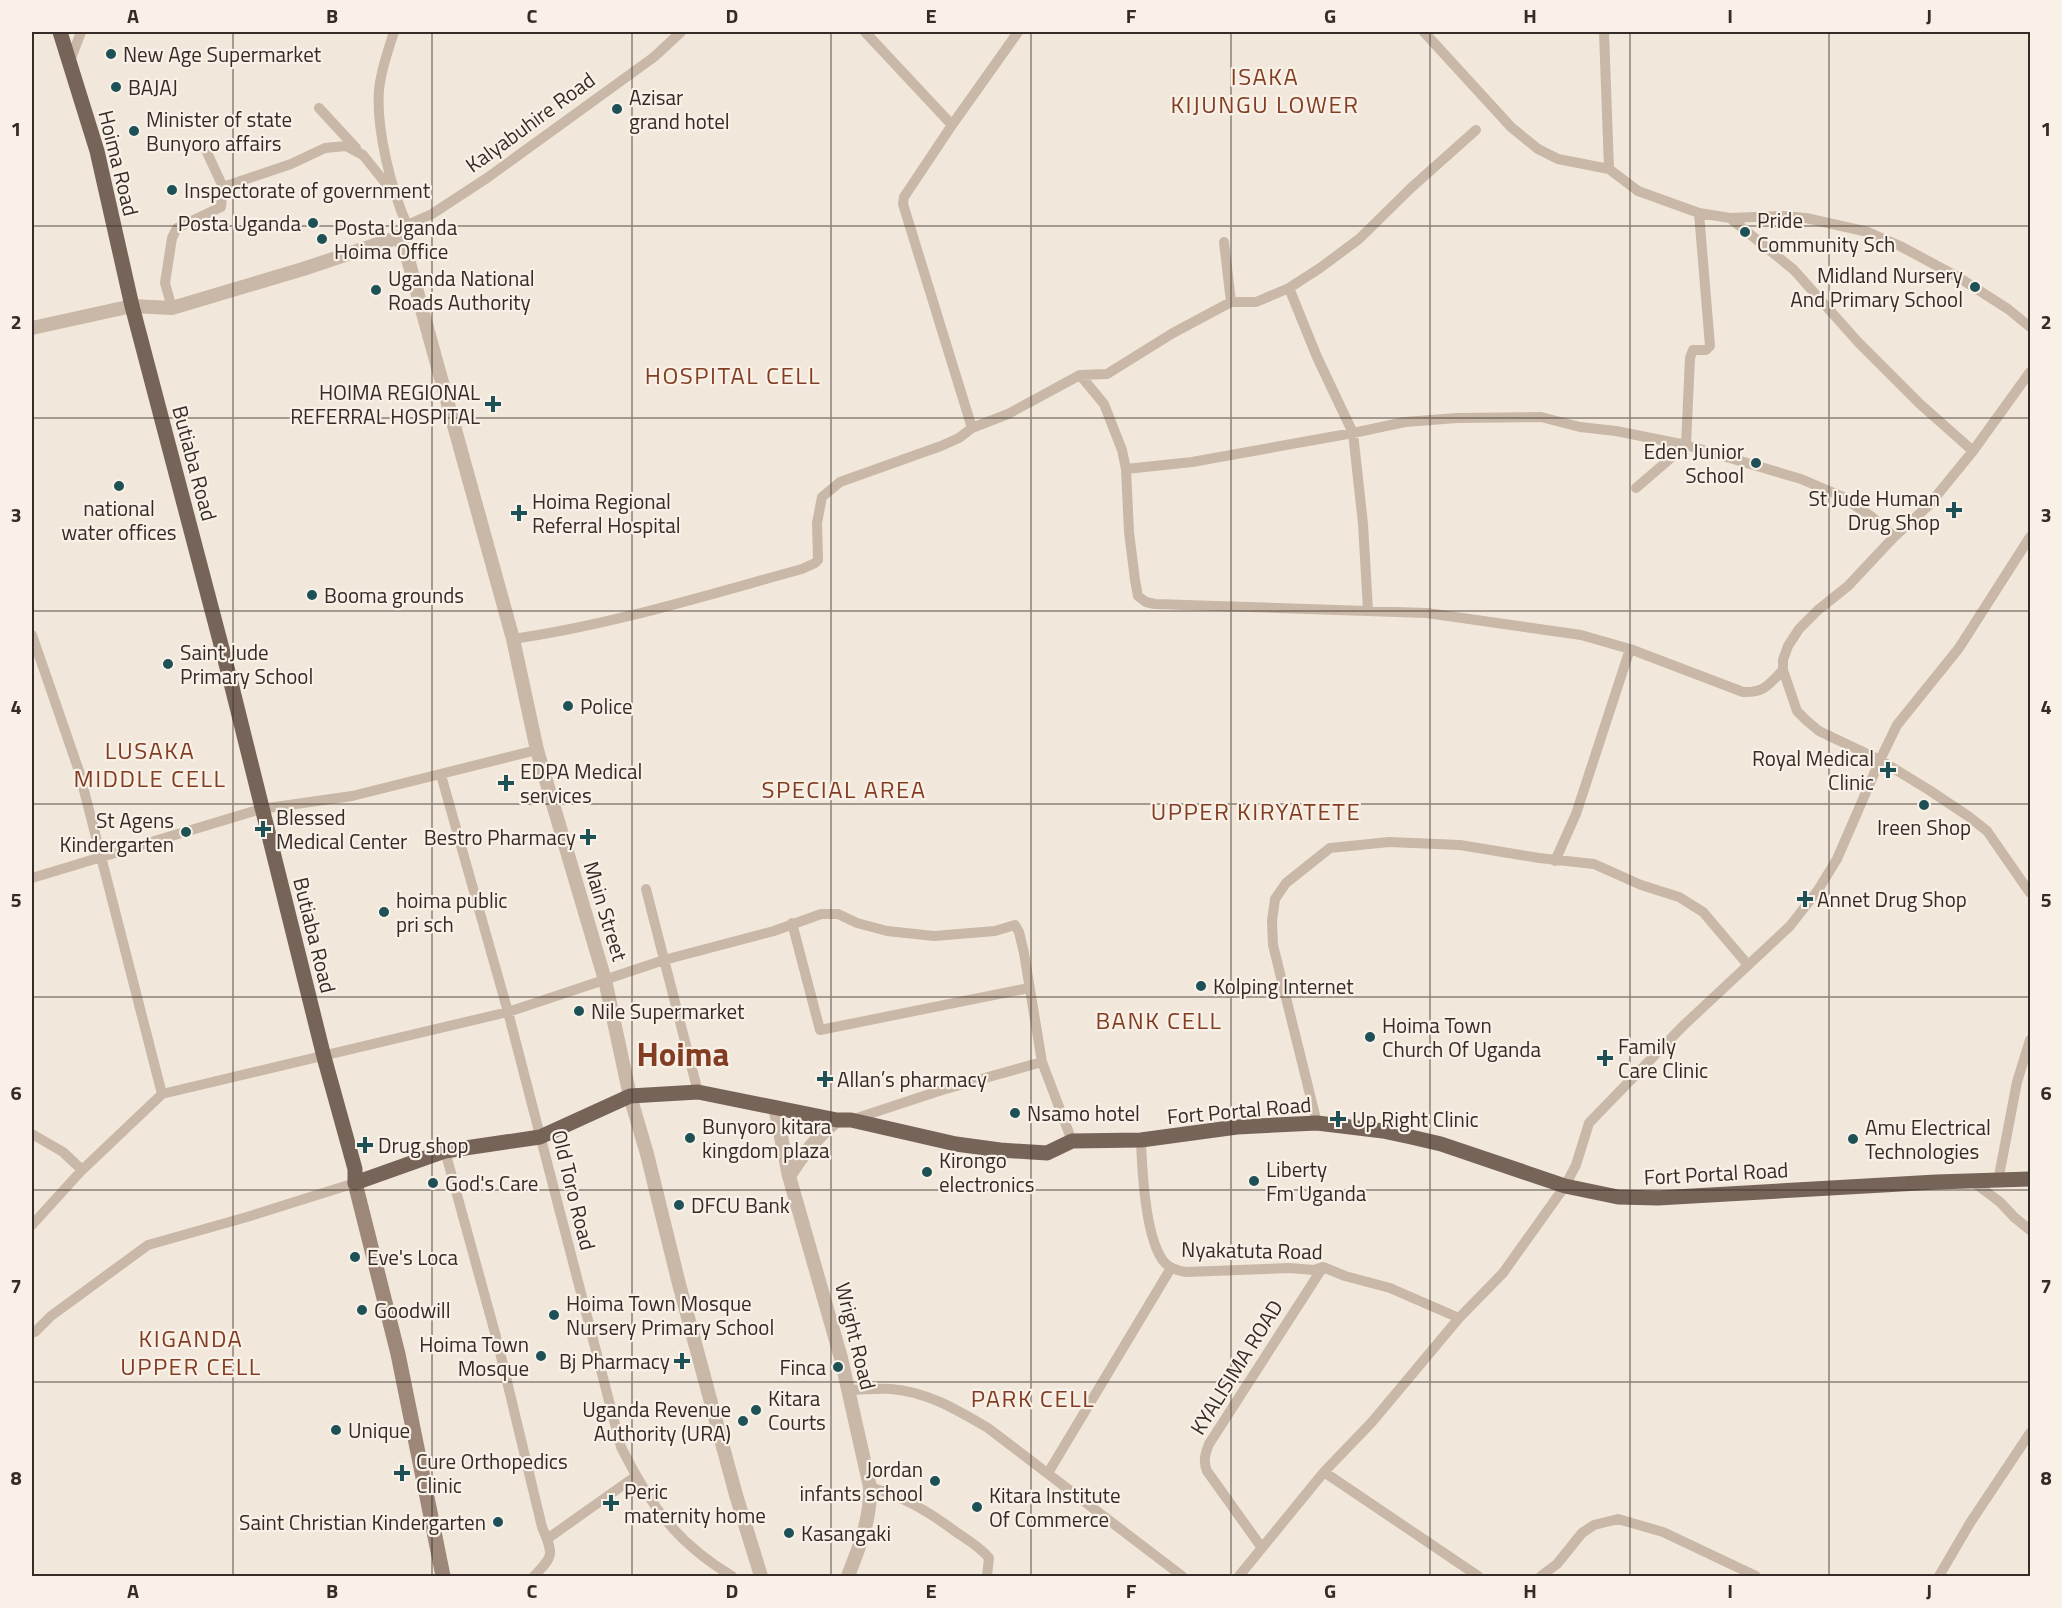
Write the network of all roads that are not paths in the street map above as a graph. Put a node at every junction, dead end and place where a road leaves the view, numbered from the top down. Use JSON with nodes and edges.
{"nodes":[{"id":1,"x":60,"y":32,"type":"edge"},
{"id":2,"x":81,"y":32,"type":"edge"},
{"id":3,"x":394,"y":32,"type":"edge"},
{"id":4,"x":681,"y":32,"type":"edge"},
{"id":5,"x":865,"y":32,"type":"edge"},
{"id":6,"x":1018,"y":32,"type":"edge"},
{"id":7,"x":1424,"y":32,"type":"edge"},
{"id":8,"x":1604,"y":32,"type":"edge"},
{"id":9,"x":70,"y":61,"type":"junction"},
{"id":10,"x":319,"y":108,"type":"dead end"},
{"id":11,"x":952,"y":125,"type":"junction"},
{"id":12,"x":1476,"y":130,"type":"dead end"},
{"id":13,"x":205,"y":148,"type":"dead end"},
{"id":14,"x":363,"y":155,"type":"junction"},
{"id":15,"x":1609,"y":169,"type":"junction"},
{"id":16,"x":223,"y":187,"type":"junction"},
{"id":17,"x":395,"y":195,"type":"junction"},
{"id":18,"x":1699,"y":213,"type":"junction"},
{"id":19,"x":1730,"y":218,"type":"junction"},
{"id":20,"x":403,"y":231,"type":"junction"},
{"id":21,"x":1224,"y":242,"type":"dead end"},
{"id":22,"x":1289,"y":288,"type":"junction"},
{"id":23,"x":1231,"y":302,"type":"junction"},
{"id":24,"x":132,"y":306,"type":"junction"},
{"id":25,"x":172,"y":308,"type":"junction"},
{"id":26,"x":2031,"y":327,"type":"edge"},
{"id":27,"x":32,"y":328,"type":"edge"},
{"id":28,"x":2031,"y":372,"type":"edge"},
{"id":29,"x":1080,"y":375,"type":"junction"},
{"id":30,"x":972,"y":428,"type":"junction"},
{"id":31,"x":1353,"y":434,"type":"junction"},
{"id":32,"x":1686,"y":445,"type":"junction"},
{"id":33,"x":1973,"y":451,"type":"junction"},
{"id":34,"x":1126,"y":469,"type":"junction"},
{"id":35,"x":1636,"y":488,"type":"dead end"},
{"id":36,"x":1894,"y":537,"type":"junction"},
{"id":37,"x":2031,"y":537,"type":"edge"},
{"id":38,"x":1368,"y":610,"type":"junction"},
{"id":39,"x":32,"y":635,"type":"edge"},
{"id":40,"x":513,"y":639,"type":"junction"},
{"id":41,"x":1630,"y":649,"type":"junction"},
{"id":42,"x":1783,"y":670,"type":"junction"},
{"id":43,"x":537,"y":750,"type":"junction"},
{"id":44,"x":1880,"y":760,"type":"junction"},
{"id":45,"x":441,"y":775,"type":"junction"},
{"id":46,"x":261,"y":809,"type":"junction"},
{"id":47,"x":101,"y":857,"type":"junction"},
{"id":48,"x":1555,"y":861,"type":"junction"},
{"id":49,"x":32,"y":878,"type":"edge"},
{"id":50,"x":646,"y":889,"type":"dead end"},
{"id":51,"x":2031,"y":893,"type":"edge"},
{"id":52,"x":792,"y":923,"type":"junction"},
{"id":53,"x":664,"y":960,"type":"junction"},
{"id":54,"x":1748,"y":965,"type":"junction"},
{"id":55,"x":605,"y":980,"type":"junction"},
{"id":56,"x":1029,"y":988,"type":"junction"},
{"id":57,"x":508,"y":1012,"type":"junction"},
{"id":58,"x":2031,"y":1040,"type":"edge"},
{"id":59,"x":324,"y":1057,"type":"junction"},
{"id":60,"x":1042,"y":1062,"type":"junction"},
{"id":61,"x":698,"y":1092,"type":"junction"},
{"id":62,"x":162,"y":1094,"type":"junction"},
{"id":63,"x":630,"y":1096,"type":"junction"},
{"id":64,"x":775,"y":1107,"type":"junction"},
{"id":65,"x":844,"y":1120,"type":"junction"},
{"id":66,"x":1317,"y":1123,"type":"junction"},
{"id":67,"x":32,"y":1134,"type":"edge"},
{"id":68,"x":540,"y":1137,"type":"junction"},
{"id":69,"x":1141,"y":1140,"type":"junction"},
{"id":70,"x":1072,"y":1141,"type":"junction"},
{"id":71,"x":445,"y":1151,"type":"junction"},
{"id":72,"x":82,"y":1170,"type":"junction"},
{"id":73,"x":789,"y":1176,"type":"junction"},
{"id":74,"x":2031,"y":1179,"type":"edge"},
{"id":75,"x":1972,"y":1181,"type":"junction"},
{"id":76,"x":1998,"y":1181,"type":"junction"},
{"id":77,"x":355,"y":1183,"type":"junction"},
{"id":78,"x":1565,"y":1186,"type":"junction"},
{"id":79,"x":32,"y":1225,"type":"edge"},
{"id":80,"x":2031,"y":1230,"type":"edge"},
{"id":81,"x":1171,"y":1268,"type":"junction"},
{"id":82,"x":1323,"y":1268,"type":"junction"},
{"id":83,"x":1459,"y":1318,"type":"junction"},
{"id":84,"x":32,"y":1332,"type":"edge"},
{"id":85,"x":848,"y":1390,"type":"junction"},
{"id":86,"x":2031,"y":1433,"type":"edge"},
{"id":87,"x":1324,"y":1472,"type":"junction"},
{"id":88,"x":1048,"y":1473,"type":"junction"},
{"id":89,"x":636,"y":1476,"type":"junction"},
{"id":90,"x":870,"y":1488,"type":"junction"},
{"id":91,"x":546,"y":1539,"type":"junction"},
{"id":92,"x":1262,"y":1548,"type":"junction"},
{"id":93,"x":443,"y":1576,"type":"edge"},
{"id":94,"x":534,"y":1576,"type":"edge"},
{"id":95,"x":732,"y":1576,"type":"edge"},
{"id":96,"x":761,"y":1576,"type":"edge"},
{"id":97,"x":848,"y":1576,"type":"edge"},
{"id":98,"x":987,"y":1576,"type":"edge"},
{"id":99,"x":1182,"y":1576,"type":"edge"},
{"id":100,"x":1239,"y":1576,"type":"edge"},
{"id":101,"x":1478,"y":1576,"type":"edge"},
{"id":102,"x":1541,"y":1576,"type":"edge"},
{"id":103,"x":1756,"y":1576,"type":"edge"},
{"id":104,"x":1939,"y":1576,"type":"edge"}],
"edges":[{"from":1,"to":9,"type":"main road","name":"Hoima Road"},
{"from":2,"to":9,"type":"street"},
{"from":3,"to":17,"type":"street"},
{"from":4,"to":20,"type":"street","name":"Kalyabuhire Road"},
{"from":5,"to":11,"type":"street"},
{"from":6,"to":11,"type":"street"},
{"from":7,"to":15,"type":"street"},
{"from":8,"to":15,"type":"street"},
{"from":9,"to":24,"type":"main road","name":"Hoima Road"},
{"from":10,"to":14,"type":"street"},
{"from":11,"to":30,"type":"street"},
{"from":12,"to":22,"type":"street"},
{"from":13,"to":16,"type":"street"},
{"from":14,"to":16,"type":"street"},
{"from":14,"to":17,"type":"street"},
{"from":15,"to":18,"type":"street"},
{"from":16,"to":25,"type":"street"},
{"from":17,"to":20,"type":"street"},
{"from":18,"to":19,"type":"street"},
{"from":18,"to":32,"type":"street"},
{"from":19,"to":26,"type":"street"},
{"from":19,"to":33,"type":"street"},
{"from":20,"to":25,"type":"street"},
{"from":20,"to":40,"type":"street","name":"Main Street"},
{"from":21,"to":23,"type":"street"},
{"from":22,"to":23,"type":"street"},
{"from":22,"to":31,"type":"street"},
{"from":23,"to":29,"type":"street"},
{"from":24,"to":25,"type":"street"},
{"from":24,"to":27,"type":"street"},
{"from":24,"to":46,"type":"main road","name":"Butiaba Road"},
{"from":28,"to":33,"type":"street"},
{"from":29,"to":30,"type":"street"},
{"from":29,"to":34,"type":"street"},
{"from":30,"to":40,"type":"street"},
{"from":31,"to":32,"type":"street"},
{"from":31,"to":34,"type":"street"},
{"from":31,"to":38,"type":"street"},
{"from":32,"to":35,"type":"street"},
{"from":32,"to":36,"type":"street"},
{"from":33,"to":36,"type":"street"},
{"from":34,"to":38,"type":"street"},
{"from":36,"to":42,"type":"street"},
{"from":37,"to":44,"type":"street"},
{"from":38,"to":41,"type":"street"},
{"from":39,"to":47,"type":"street"},
{"from":40,"to":43,"type":"street","name":"Main Street"},
{"from":41,"to":42,"type":"street"},
{"from":41,"to":48,"type":"street"},
{"from":42,"to":44,"type":"street"},
{"from":43,"to":45,"type":"street"},
{"from":43,"to":55,"type":"street","name":"Main Street"},
{"from":44,"to":51,"type":"street"},
{"from":44,"to":54,"type":"street"},
{"from":45,"to":46,"type":"street"},
{"from":45,"to":57,"type":"street","name":"Old Toro Road"},
{"from":46,"to":47,"type":"street"},
{"from":46,"to":59,"type":"main road","name":"Butiaba Road"},
{"from":47,"to":49,"type":"street"},
{"from":47,"to":62,"type":"street"},
{"from":48,"to":54,"type":"street"},
{"from":48,"to":66,"type":"street"},
{"from":50,"to":53,"type":"street"},
{"from":52,"to":53,"type":"street"},
{"from":52,"to":56,"type":"street"},
{"from":52,"to":56,"type":"street"},
{"from":53,"to":55,"type":"street"},
{"from":53,"to":61,"type":"street"},
{"from":54,"to":78,"type":"street"},
{"from":55,"to":57,"type":"street"},
{"from":55,"to":63,"type":"street","name":"Main Street"},
{"from":56,"to":60,"type":"street"},
{"from":57,"to":59,"type":"street"},
{"from":57,"to":68,"type":"street","name":"Old Toro Road"},
{"from":58,"to":76,"type":"street"},
{"from":59,"to":62,"type":"street"},
{"from":59,"to":77,"type":"main road","name":"Butiaba Road"},
{"from":60,"to":65,"type":"street"},
{"from":60,"to":70,"type":"street"},
{"from":61,"to":63,"type":"main road","name":"Fort Portal Road"},
{"from":61,"to":64,"type":"main road","name":"Fort Portal Road"},
{"from":62,"to":72,"type":"street"},
{"from":63,"to":68,"type":"main road"},
{"from":63,"to":96,"type":"street","name":"Main Street"},
{"from":64,"to":65,"type":"main road","name":"Fort Portal Road"},
{"from":64,"to":73,"type":"street","name":"Wright Road"},
{"from":65,"to":70,"type":"main road","name":"Fort Portal Road"},
{"from":65,"to":73,"type":"street"},
{"from":66,"to":69,"type":"main road","name":"Fort Portal Road"},
{"from":66,"to":78,"type":"main road","name":"Fort Portal Road"},
{"from":67,"to":72,"type":"street"},
{"from":68,"to":71,"type":"main road"},
{"from":68,"to":89,"type":"street","name":"Old Toro Road"},
{"from":69,"to":70,"type":"main road","name":"Fort Portal Road"},
{"from":69,"to":81,"type":"street","name":"Nyakatuta Road"},
{"from":71,"to":77,"type":"main road"},
{"from":71,"to":91,"type":"street"},
{"from":72,"to":79,"type":"street"},
{"from":73,"to":85,"type":"street","name":"Wright Road"},
{"from":74,"to":76,"type":"main road","name":"Fort Portal Road"},
{"from":75,"to":76,"type":"main road","name":"Fort Portal Road"},
{"from":75,"to":78,"type":"main road","name":"Fort Portal Road"},
{"from":75,"to":80,"type":"street"},
{"from":77,"to":84,"type":"street"},
{"from":77,"to":93,"type":"main road","name":"Butiaba Road"},
{"from":78,"to":83,"type":"street"},
{"from":81,"to":82,"type":"street","name":"Nyakatuta Road"},
{"from":81,"to":88,"type":"street"},
{"from":82,"to":83,"type":"street","name":"Nyakatuta Road"},
{"from":82,"to":92,"type":"street","name":"KYALISIMA ROAD"},
{"from":83,"to":87,"type":"street"},
{"from":85,"to":88,"type":"street"},
{"from":85,"to":90,"type":"street","name":"Wright Road"},
{"from":86,"to":104,"type":"street"},
{"from":87,"to":92,"type":"street"},
{"from":87,"to":101,"type":"street"},
{"from":88,"to":99,"type":"street"},
{"from":89,"to":91,"type":"street"},
{"from":89,"to":95,"type":"street","name":"Old Toro Road"},
{"from":90,"to":97,"type":"street","name":"Wright Road"},
{"from":90,"to":98,"type":"street"},
{"from":91,"to":94,"type":"street"},
{"from":92,"to":100,"type":"street"},
{"from":102,"to":103,"type":"street"}]}
